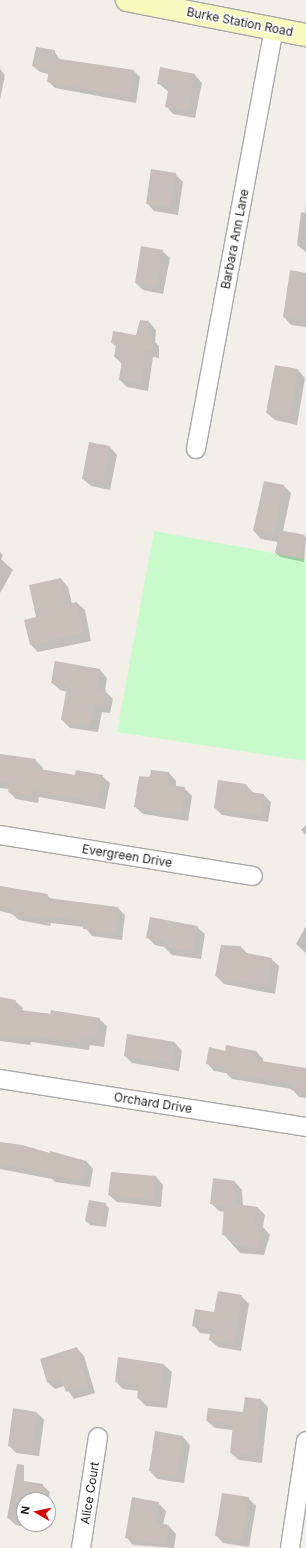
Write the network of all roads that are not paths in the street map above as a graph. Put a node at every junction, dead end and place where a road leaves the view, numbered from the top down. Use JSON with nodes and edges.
{"nodes":[{"id":1,"x":127,"y":0,"type":"edge"},
{"id":2,"x":156,"y":3,"type":"edge"},
{"id":3,"x":274,"y":30,"type":"junction"},
{"id":4,"x":306,"y":35,"type":"edge"},
{"id":5,"x":196,"y":449,"type":"dead end"},
{"id":6,"x":0,"y":835,"type":"edge"},
{"id":7,"x":253,"y":876,"type":"dead end"},
{"id":8,"x":0,"y":1079,"type":"edge"},
{"id":9,"x":306,"y":1127,"type":"edge"},
{"id":10,"x":98,"y":1437,"type":"dead end"},
{"id":11,"x":306,"y":1441,"type":"edge"},
{"id":12,"x":302,"y":1494,"type":"edge"},
{"id":13,"x":81,"y":1548,"type":"edge"},
{"id":14,"x":290,"y":1548,"type":"edge"}],
"edges":[{"from":1,"to":2,"type":"street","name":"Burke Station Road"},
{"from":2,"to":3,"type":"street","name":"Burke Station Road"},
{"from":3,"to":4,"type":"street","name":"Burke Station Road"},
{"from":3,"to":5,"type":"street","name":"Barbara Ann Lane"},
{"from":6,"to":7,"type":"street","name":"Evergreen Drive"},
{"from":8,"to":9,"type":"street","name":"Orchard Drive"},
{"from":10,"to":13,"type":"street","name":"Alice Court"},
{"from":11,"to":12,"type":"street"},
{"from":12,"to":14,"type":"street"}]}
